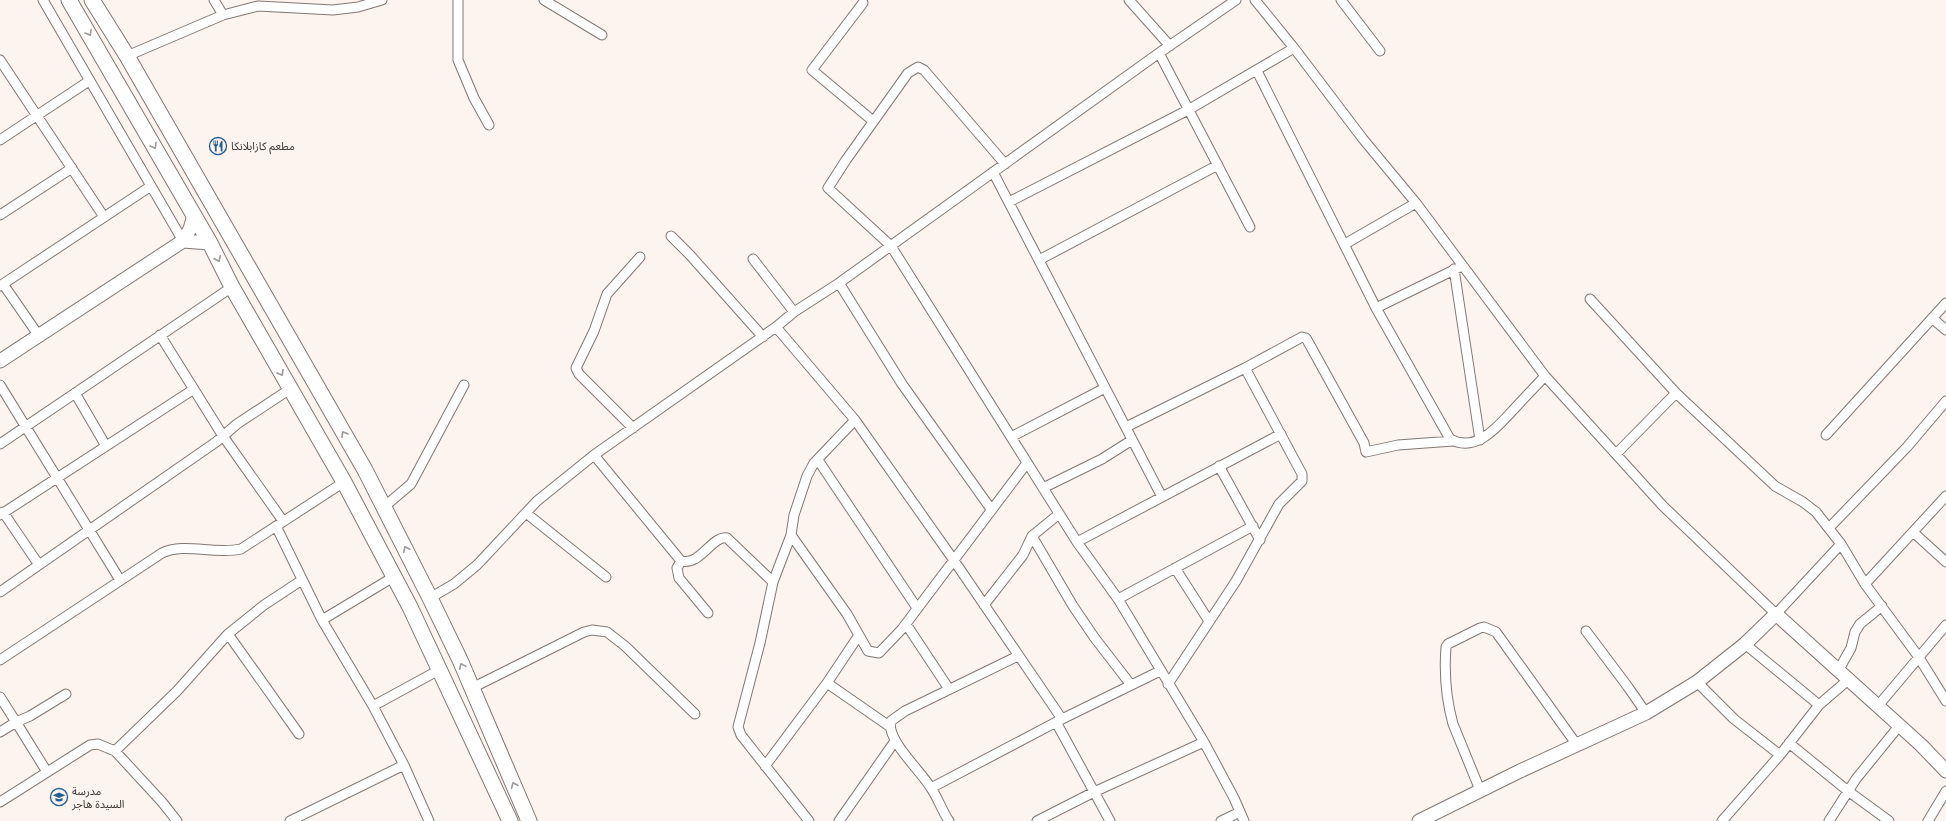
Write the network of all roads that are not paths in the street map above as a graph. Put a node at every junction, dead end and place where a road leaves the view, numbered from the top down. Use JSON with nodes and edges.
{"nodes":[{"id":1,"x":43,"y":0,"type":"edge"},
{"id":2,"x":69,"y":0,"type":"edge"},
{"id":3,"x":92,"y":0,"type":"edge"},
{"id":4,"x":214,"y":0,"type":"edge"},
{"id":5,"x":382,"y":0,"type":"edge"},
{"id":6,"x":458,"y":0,"type":"edge"},
{"id":7,"x":544,"y":0,"type":"edge"},
{"id":8,"x":1129,"y":0,"type":"edge"},
{"id":9,"x":1236,"y":0,"type":"edge"},
{"id":10,"x":1255,"y":0,"type":"edge"},
{"id":11,"x":1341,"y":0,"type":"edge"},
{"id":12,"x":257,"y":3,"type":"edge"},
{"id":13,"x":863,"y":3,"type":"dead end"},
{"id":14,"x":305,"y":4,"type":"edge"},
{"id":15,"x":223,"y":15,"type":"junction"},
{"id":16,"x":602,"y":35,"type":"dead end"},
{"id":17,"x":1170,"y":46,"type":"junction"},
{"id":18,"x":1294,"y":48,"type":"junction"},
{"id":19,"x":1380,"y":51,"type":"dead end"},
{"id":20,"x":1159,"y":53,"type":"junction"},
{"id":21,"x":127,"y":56,"type":"junction"},
{"id":22,"x":1,"y":64,"type":"edge"},
{"id":23,"x":1257,"y":71,"type":"junction"},
{"id":24,"x":89,"y":81,"type":"junction"},
{"id":25,"x":1188,"y":110,"type":"junction"},
{"id":26,"x":37,"y":115,"type":"junction"},
{"id":27,"x":873,"y":121,"type":"junction"},
{"id":28,"x":489,"y":125,"type":"dead end"},
{"id":29,"x":0,"y":140,"type":"edge"},
{"id":30,"x":1005,"y":164,"type":"junction"},
{"id":31,"x":1218,"y":165,"type":"junction"},
{"id":32,"x":72,"y":168,"type":"junction"},
{"id":33,"x":993,"y":172,"type":"junction"},
{"id":34,"x":151,"y":186,"type":"junction"},
{"id":35,"x":1009,"y":202,"type":"junction"},
{"id":36,"x":1416,"y":203,"type":"junction"},
{"id":37,"x":0,"y":215,"type":"edge"},
{"id":38,"x":194,"y":215,"type":"junction"},
{"id":39,"x":104,"y":217,"type":"junction"},
{"id":40,"x":1250,"y":227,"type":"dead end"},
{"id":41,"x":671,"y":236,"type":"dead end"},
{"id":42,"x":184,"y":241,"type":"junction"},
{"id":43,"x":210,"y":242,"type":"junction"},
{"id":44,"x":1345,"y":244,"type":"junction"},
{"id":45,"x":891,"y":246,"type":"junction"},
{"id":46,"x":640,"y":257,"type":"dead end"},
{"id":47,"x":753,"y":259,"type":"dead end"},
{"id":48,"x":1039,"y":260,"type":"junction"},
{"id":49,"x":1464,"y":266,"type":"junction"},
{"id":50,"x":1454,"y":269,"type":"junction"},
{"id":51,"x":839,"y":283,"type":"junction"},
{"id":52,"x":1,"y":285,"type":"edge"},
{"id":53,"x":232,"y":287,"type":"junction"},
{"id":54,"x":1590,"y":299,"type":"dead end"},
{"id":55,"x":1946,"y":303,"type":"edge"},
{"id":56,"x":1376,"y":308,"type":"junction"},
{"id":57,"x":794,"y":312,"type":"junction"},
{"id":58,"x":1932,"y":318,"type":"junction"},
{"id":59,"x":776,"y":327,"type":"junction"},
{"id":60,"x":1946,"y":330,"type":"edge"},
{"id":61,"x":160,"y":335,"type":"junction"},
{"id":62,"x":39,"y":336,"type":"junction"},
{"id":63,"x":763,"y":337,"type":"junction"},
{"id":64,"x":0,"y":361,"type":"edge"},
{"id":65,"x":1245,"y":368,"type":"junction"},
{"id":66,"x":1545,"y":376,"type":"junction"},
{"id":67,"x":0,"y":385,"type":"edge"},
{"id":68,"x":464,"y":385,"type":"dead end"},
{"id":69,"x":290,"y":388,"type":"junction"},
{"id":70,"x":1105,"y":388,"type":"junction"},
{"id":71,"x":194,"y":389,"type":"junction"},
{"id":72,"x":75,"y":393,"type":"junction"},
{"id":73,"x":1676,"y":393,"type":"junction"},
{"id":74,"x":1946,"y":401,"type":"edge"},
{"id":75,"x":855,"y":420,"type":"junction"},
{"id":76,"x":25,"y":427,"type":"junction"},
{"id":77,"x":1126,"y":427,"type":"junction"},
{"id":78,"x":633,"y":428,"type":"junction"},
{"id":79,"x":1281,"y":434,"type":"junction"},
{"id":80,"x":1826,"y":435,"type":"dead end"},
{"id":81,"x":224,"y":436,"type":"junction"},
{"id":82,"x":1011,"y":437,"type":"junction"},
{"id":83,"x":1132,"y":440,"type":"junction"},
{"id":84,"x":1453,"y":440,"type":"junction"},
{"id":85,"x":1480,"y":440,"type":"junction"},
{"id":86,"x":0,"y":444,"type":"edge"},
{"id":87,"x":106,"y":446,"type":"junction"},
{"id":88,"x":1616,"y":454,"type":"junction"},
{"id":89,"x":594,"y":455,"type":"junction"},
{"id":90,"x":818,"y":460,"type":"junction"},
{"id":91,"x":1027,"y":463,"type":"junction"},
{"id":92,"x":1219,"y":466,"type":"junction"},
{"id":93,"x":57,"y":478,"type":"junction"},
{"id":94,"x":344,"y":482,"type":"junction"},
{"id":95,"x":1043,"y":488,"type":"junction"},
{"id":96,"x":1946,"y":496,"type":"edge"},
{"id":97,"x":1162,"y":497,"type":"junction"},
{"id":98,"x":384,"y":507,"type":"junction"},
{"id":99,"x":991,"y":509,"type":"junction"},
{"id":100,"x":526,"y":513,"type":"junction"},
{"id":101,"x":2,"y":514,"type":"edge"},
{"id":102,"x":1059,"y":514,"type":"junction"},
{"id":103,"x":279,"y":523,"type":"junction"},
{"id":104,"x":1253,"y":526,"type":"junction"},
{"id":105,"x":1829,"y":528,"type":"junction"},
{"id":106,"x":88,"y":529,"type":"junction"},
{"id":107,"x":1913,"y":532,"type":"junction"},
{"id":108,"x":791,"y":535,"type":"junction"},
{"id":109,"x":1032,"y":536,"type":"junction"},
{"id":110,"x":1260,"y":540,"type":"junction"},
{"id":111,"x":1077,"y":542,"type":"junction"},
{"id":112,"x":1841,"y":544,"type":"junction"},
{"id":113,"x":953,"y":559,"type":"junction"},
{"id":114,"x":681,"y":561,"type":"junction"},
{"id":115,"x":1946,"y":562,"type":"edge"},
{"id":116,"x":39,"y":565,"type":"junction"},
{"id":117,"x":1175,"y":568,"type":"junction"},
{"id":118,"x":395,"y":576,"type":"junction"},
{"id":119,"x":606,"y":577,"type":"dead end"},
{"id":120,"x":120,"y":580,"type":"junction"},
{"id":121,"x":302,"y":580,"type":"junction"},
{"id":122,"x":773,"y":582,"type":"junction"},
{"id":123,"x":1866,"y":584,"type":"junction"},
{"id":124,"x":0,"y":592,"type":"edge"},
{"id":125,"x":430,"y":598,"type":"junction"},
{"id":126,"x":1118,"y":599,"type":"junction"},
{"id":127,"x":984,"y":605,"type":"junction"},
{"id":128,"x":1882,"y":606,"type":"junction"},
{"id":129,"x":917,"y":608,"type":"junction"},
{"id":130,"x":708,"y":613,"type":"dead end"},
{"id":131,"x":1776,"y":614,"type":"junction"},
{"id":132,"x":322,"y":620,"type":"junction"},
{"id":133,"x":1209,"y":621,"type":"junction"},
{"id":134,"x":906,"y":624,"type":"junction"},
{"id":135,"x":1946,"y":624,"type":"edge"},
{"id":136,"x":1586,"y":631,"type":"dead end"},
{"id":137,"x":228,"y":634,"type":"junction"},
{"id":138,"x":859,"y":635,"type":"junction"},
{"id":139,"x":1746,"y":644,"type":"junction"},
{"id":140,"x":1018,"y":656,"type":"junction"},
{"id":141,"x":1918,"y":656,"type":"junction"},
{"id":142,"x":0,"y":660,"type":"edge"},
{"id":143,"x":440,"y":670,"type":"junction"},
{"id":144,"x":1160,"y":671,"type":"junction"},
{"id":145,"x":1843,"y":675,"type":"junction"},
{"id":146,"x":1697,"y":682,"type":"junction"},
{"id":147,"x":827,"y":683,"type":"junction"},
{"id":148,"x":1168,"y":684,"type":"junction"},
{"id":149,"x":1131,"y":685,"type":"junction"},
{"id":150,"x":472,"y":688,"type":"junction"},
{"id":151,"x":949,"y":689,"type":"junction"},
{"id":152,"x":66,"y":694,"type":"dead end"},
{"id":153,"x":0,"y":698,"type":"edge"},
{"id":154,"x":1946,"y":701,"type":"edge"},
{"id":155,"x":1819,"y":704,"type":"junction"},
{"id":156,"x":372,"y":706,"type":"junction"},
{"id":157,"x":1877,"y":707,"type":"junction"},
{"id":158,"x":1646,"y":713,"type":"junction"},
{"id":159,"x":695,"y":714,"type":"dead end"},
{"id":160,"x":1059,"y":721,"type":"junction"},
{"id":161,"x":16,"y":722,"type":"junction"},
{"id":162,"x":889,"y":726,"type":"junction"},
{"id":163,"x":1899,"y":726,"type":"junction"},
{"id":164,"x":0,"y":732,"type":"edge"},
{"id":165,"x":299,"y":734,"type":"dead end"},
{"id":166,"x":895,"y":741,"type":"junction"},
{"id":167,"x":1204,"y":742,"type":"junction"},
{"id":168,"x":1789,"y":743,"type":"junction"},
{"id":169,"x":1577,"y":745,"type":"junction"},
{"id":170,"x":115,"y":751,"type":"junction"},
{"id":171,"x":1780,"y":755,"type":"junction"},
{"id":172,"x":404,"y":765,"type":"junction"},
{"id":173,"x":765,"y":766,"type":"junction"},
{"id":174,"x":1946,"y":771,"type":"edge"},
{"id":175,"x":47,"y":772,"type":"junction"},
{"id":176,"x":931,"y":788,"type":"junction"},
{"id":177,"x":1480,"y":790,"type":"junction"},
{"id":178,"x":1848,"y":790,"type":"junction"},
{"id":179,"x":1946,"y":791,"type":"edge"},
{"id":180,"x":1094,"y":792,"type":"junction"},
{"id":181,"x":0,"y":802,"type":"edge"},
{"id":182,"x":1240,"y":812,"type":"junction"},
{"id":183,"x":1727,"y":820,"type":"edge"},
{"id":184,"x":176,"y":821,"type":"edge"},
{"id":185,"x":290,"y":821,"type":"edge"},
{"id":186,"x":428,"y":821,"type":"edge"},
{"id":187,"x":510,"y":821,"type":"edge"},
{"id":188,"x":529,"y":821,"type":"edge"},
{"id":189,"x":809,"y":821,"type":"edge"},
{"id":190,"x":839,"y":821,"type":"edge"},
{"id":191,"x":949,"y":821,"type":"edge"},
{"id":192,"x":1037,"y":821,"type":"edge"},
{"id":193,"x":1110,"y":821,"type":"edge"},
{"id":194,"x":1221,"y":821,"type":"edge"},
{"id":195,"x":1244,"y":821,"type":"edge"},
{"id":196,"x":1419,"y":821,"type":"edge"},
{"id":197,"x":1829,"y":821,"type":"edge"},
{"id":198,"x":1889,"y":821,"type":"edge"},
{"id":199,"x":1928,"y":821,"type":"edge"}],
"edges":[{"from":1,"to":24,"type":"street"},
{"from":2,"to":38,"type":"main road","one_way":true},
{"from":3,"to":21,"type":"main road"},
{"from":4,"to":15,"type":"street"},
{"from":5,"to":14,"type":"street"},
{"from":6,"to":28,"type":"street"},
{"from":7,"to":16,"type":"street"},
{"from":8,"to":17,"type":"street"},
{"from":9,"to":17,"type":"street"},
{"from":10,"to":18,"type":"street"},
{"from":11,"to":19,"type":"street"},
{"from":12,"to":14,"type":"street"},
{"from":12,"to":15,"type":"street"},
{"from":13,"to":27,"type":"street"},
{"from":15,"to":21,"type":"street"},
{"from":17,"to":20,"type":"street"},
{"from":18,"to":23,"type":"street"},
{"from":18,"to":36,"type":"street"},
{"from":20,"to":25,"type":"street"},
{"from":20,"to":30,"type":"street"},
{"from":98,"to":21,"type":"main road","one_way":true},
{"from":22,"to":26,"type":"street"},
{"from":23,"to":25,"type":"street"},
{"from":23,"to":44,"type":"street"},
{"from":24,"to":26,"type":"street"},
{"from":24,"to":34,"type":"street"},
{"from":25,"to":31,"type":"street"},
{"from":25,"to":35,"type":"street"},
{"from":26,"to":29,"type":"street"},
{"from":26,"to":32,"type":"street"},
{"from":27,"to":30,"type":"street"},
{"from":27,"to":45,"type":"street"},
{"from":30,"to":33,"type":"street"},
{"from":31,"to":40,"type":"street"},
{"from":31,"to":48,"type":"street"},
{"from":32,"to":37,"type":"street"},
{"from":32,"to":39,"type":"street"},
{"from":33,"to":35,"type":"street"},
{"from":33,"to":45,"type":"street"},
{"from":34,"to":39,"type":"street"},
{"from":34,"to":42,"type":"street"},
{"from":35,"to":48,"type":"street"},
{"from":36,"to":44,"type":"street"},
{"from":36,"to":49,"type":"street"},
{"from":38,"to":42,"type":"street"},
{"from":38,"to":43,"type":"main road"},
{"from":39,"to":52,"type":"street"},
{"from":41,"to":63,"type":"street"},
{"from":42,"to":43,"type":"street"},
{"from":42,"to":62,"type":"street"},
{"from":43,"to":53,"type":"main road","one_way":true},
{"from":44,"to":56,"type":"street"},
{"from":45,"to":51,"type":"street"},
{"from":45,"to":82,"type":"street"},
{"from":46,"to":78,"type":"street"},
{"from":47,"to":57,"type":"street"},
{"from":48,"to":70,"type":"street"},
{"from":49,"to":50,"type":"street"},
{"from":49,"to":66,"type":"street"},
{"from":50,"to":56,"type":"street"},
{"from":50,"to":85,"type":"street"},
{"from":51,"to":57,"type":"street"},
{"from":51,"to":99,"type":"street"},
{"from":52,"to":62,"type":"street"},
{"from":53,"to":61,"type":"street"},
{"from":53,"to":69,"type":"main road","one_way":true},
{"from":54,"to":73,"type":"street"},
{"from":55,"to":58,"type":"street"},
{"from":56,"to":84,"type":"street"},
{"from":57,"to":59,"type":"street"},
{"from":58,"to":60,"type":"street"},
{"from":58,"to":80,"type":"street"},
{"from":59,"to":63,"type":"street"},
{"from":59,"to":75,"type":"street"},
{"from":61,"to":71,"type":"street"},
{"from":61,"to":72,"type":"street"},
{"from":62,"to":64,"type":"street"},
{"from":63,"to":78,"type":"street"},
{"from":65,"to":77,"type":"street"},
{"from":65,"to":79,"type":"street"},
{"from":65,"to":84,"type":"street"},
{"from":66,"to":85,"type":"street"},
{"from":66,"to":88,"type":"street"},
{"from":67,"to":76,"type":"street"},
{"from":68,"to":98,"type":"street"},
{"from":69,"to":81,"type":"street"},
{"from":69,"to":94,"type":"main road"},
{"from":70,"to":77,"type":"street"},
{"from":70,"to":82,"type":"street"},
{"from":71,"to":81,"type":"street"},
{"from":71,"to":87,"type":"street"},
{"from":72,"to":76,"type":"street"},
{"from":72,"to":87,"type":"street"},
{"from":73,"to":88,"type":"street"},
{"from":73,"to":105,"type":"street"},
{"from":74,"to":105,"type":"street"},
{"from":75,"to":90,"type":"street"},
{"from":75,"to":113,"type":"street"},
{"from":76,"to":86,"type":"street"},
{"from":76,"to":93,"type":"street"},
{"from":77,"to":83,"type":"street"},
{"from":78,"to":89,"type":"street"},
{"from":79,"to":92,"type":"street"},
{"from":79,"to":110,"type":"street"},
{"from":81,"to":103,"type":"street"},
{"from":81,"to":106,"type":"street"},
{"from":82,"to":91,"type":"street"},
{"from":83,"to":95,"type":"street"},
{"from":83,"to":97,"type":"street"},
{"from":84,"to":85,"type":"street"},
{"from":87,"to":93,"type":"street"},
{"from":88,"to":131,"type":"street"},
{"from":89,"to":100,"type":"street"},
{"from":89,"to":114,"type":"street"},
{"from":90,"to":108,"type":"street"},
{"from":90,"to":129,"type":"street"},
{"from":91,"to":95,"type":"street"},
{"from":91,"to":99,"type":"street"},
{"from":92,"to":97,"type":"street"},
{"from":92,"to":104,"type":"street"},
{"from":93,"to":101,"type":"street"},
{"from":93,"to":106,"type":"street"},
{"from":94,"to":103,"type":"street"},
{"from":94,"to":118,"type":"main road"},
{"from":95,"to":102,"type":"street"},
{"from":96,"to":107,"type":"street"},
{"from":97,"to":111,"type":"street"},
{"from":125,"to":98,"type":"main road","one_way":true},
{"from":99,"to":113,"type":"street"},
{"from":100,"to":119,"type":"street"},
{"from":100,"to":125,"type":"street"},
{"from":101,"to":116,"type":"street"},
{"from":102,"to":109,"type":"street"},
{"from":102,"to":111,"type":"street"},
{"from":103,"to":120,"type":"street"},
{"from":103,"to":121,"type":"street"},
{"from":104,"to":110,"type":"street"},
{"from":104,"to":117,"type":"street"},
{"from":105,"to":112,"type":"street"},
{"from":106,"to":116,"type":"street"},
{"from":106,"to":120,"type":"street"},
{"from":107,"to":115,"type":"street"},
{"from":107,"to":123,"type":"street"},
{"from":108,"to":122,"type":"street"},
{"from":108,"to":138,"type":"street"},
{"from":109,"to":127,"type":"street"},
{"from":109,"to":149,"type":"street"},
{"from":110,"to":133,"type":"street"},
{"from":111,"to":126,"type":"street"},
{"from":112,"to":123,"type":"street"},
{"from":112,"to":131,"type":"street"},
{"from":113,"to":127,"type":"street"},
{"from":113,"to":129,"type":"street"},
{"from":114,"to":122,"type":"street"},
{"from":114,"to":130,"type":"street"},
{"from":116,"to":124,"type":"street"},
{"from":117,"to":126,"type":"street"},
{"from":117,"to":133,"type":"street"},
{"from":118,"to":132,"type":"street"},
{"from":118,"to":143,"type":"main road"},
{"from":120,"to":142,"type":"street"},
{"from":121,"to":132,"type":"street"},
{"from":121,"to":137,"type":"street"},
{"from":122,"to":173,"type":"street"},
{"from":123,"to":128,"type":"street"},
{"from":150,"to":125,"type":"main road","one_way":true},
{"from":126,"to":144,"type":"street"},
{"from":127,"to":140,"type":"street"},
{"from":128,"to":141,"type":"street"},
{"from":128,"to":145,"type":"street"},
{"from":129,"to":134,"type":"street"},
{"from":131,"to":139,"type":"street"},
{"from":131,"to":145,"type":"street"},
{"from":132,"to":156,"type":"street"},
{"from":133,"to":148,"type":"street"},
{"from":134,"to":138,"type":"street"},
{"from":134,"to":151,"type":"street"},
{"from":135,"to":141,"type":"street"},
{"from":136,"to":158,"type":"street"},
{"from":137,"to":165,"type":"street"},
{"from":137,"to":170,"type":"street"},
{"from":138,"to":147,"type":"street"},
{"from":139,"to":146,"type":"street"},
{"from":139,"to":155,"type":"street"},
{"from":140,"to":151,"type":"street"},
{"from":140,"to":160,"type":"street"},
{"from":141,"to":154,"type":"street"},
{"from":141,"to":157,"type":"street"},
{"from":143,"to":156,"type":"street"},
{"from":143,"to":187,"type":"main road"},
{"from":144,"to":148,"type":"street"},
{"from":144,"to":149,"type":"street"},
{"from":145,"to":155,"type":"street"},
{"from":145,"to":157,"type":"street"},
{"from":146,"to":158,"type":"street"},
{"from":146,"to":171,"type":"street"},
{"from":147,"to":162,"type":"street"},
{"from":147,"to":173,"type":"street"},
{"from":148,"to":167,"type":"street"},
{"from":149,"to":160,"type":"street"},
{"from":150,"to":159,"type":"street"},
{"from":188,"to":150,"type":"main road","one_way":true},
{"from":151,"to":162,"type":"street"},
{"from":152,"to":161,"type":"street"},
{"from":153,"to":161,"type":"street"},
{"from":155,"to":168,"type":"street"},
{"from":156,"to":172,"type":"street"},
{"from":157,"to":163,"type":"street"},
{"from":158,"to":169,"type":"street"},
{"from":160,"to":176,"type":"street"},
{"from":160,"to":180,"type":"street"},
{"from":161,"to":164,"type":"street"},
{"from":161,"to":175,"type":"street"},
{"from":162,"to":166,"type":"street"},
{"from":163,"to":174,"type":"street"},
{"from":163,"to":178,"type":"street"},
{"from":166,"to":176,"type":"street"},
{"from":166,"to":190,"type":"street"},
{"from":167,"to":180,"type":"street"},
{"from":167,"to":182,"type":"street"},
{"from":168,"to":171,"type":"street"},
{"from":168,"to":178,"type":"street"},
{"from":169,"to":177,"type":"street"},
{"from":169,"to":177,"type":"street"},
{"from":170,"to":175,"type":"street"},
{"from":170,"to":184,"type":"street"},
{"from":171,"to":183,"type":"street"},
{"from":172,"to":185,"type":"street"},
{"from":172,"to":186,"type":"street"},
{"from":173,"to":189,"type":"street"},
{"from":175,"to":181,"type":"street"},
{"from":176,"to":191,"type":"street"},
{"from":177,"to":196,"type":"street"},
{"from":178,"to":197,"type":"street"},
{"from":178,"to":198,"type":"street"},
{"from":179,"to":199,"type":"street"},
{"from":180,"to":192,"type":"street"},
{"from":180,"to":193,"type":"street"},
{"from":182,"to":194,"type":"street"},
{"from":182,"to":195,"type":"street"}]}
